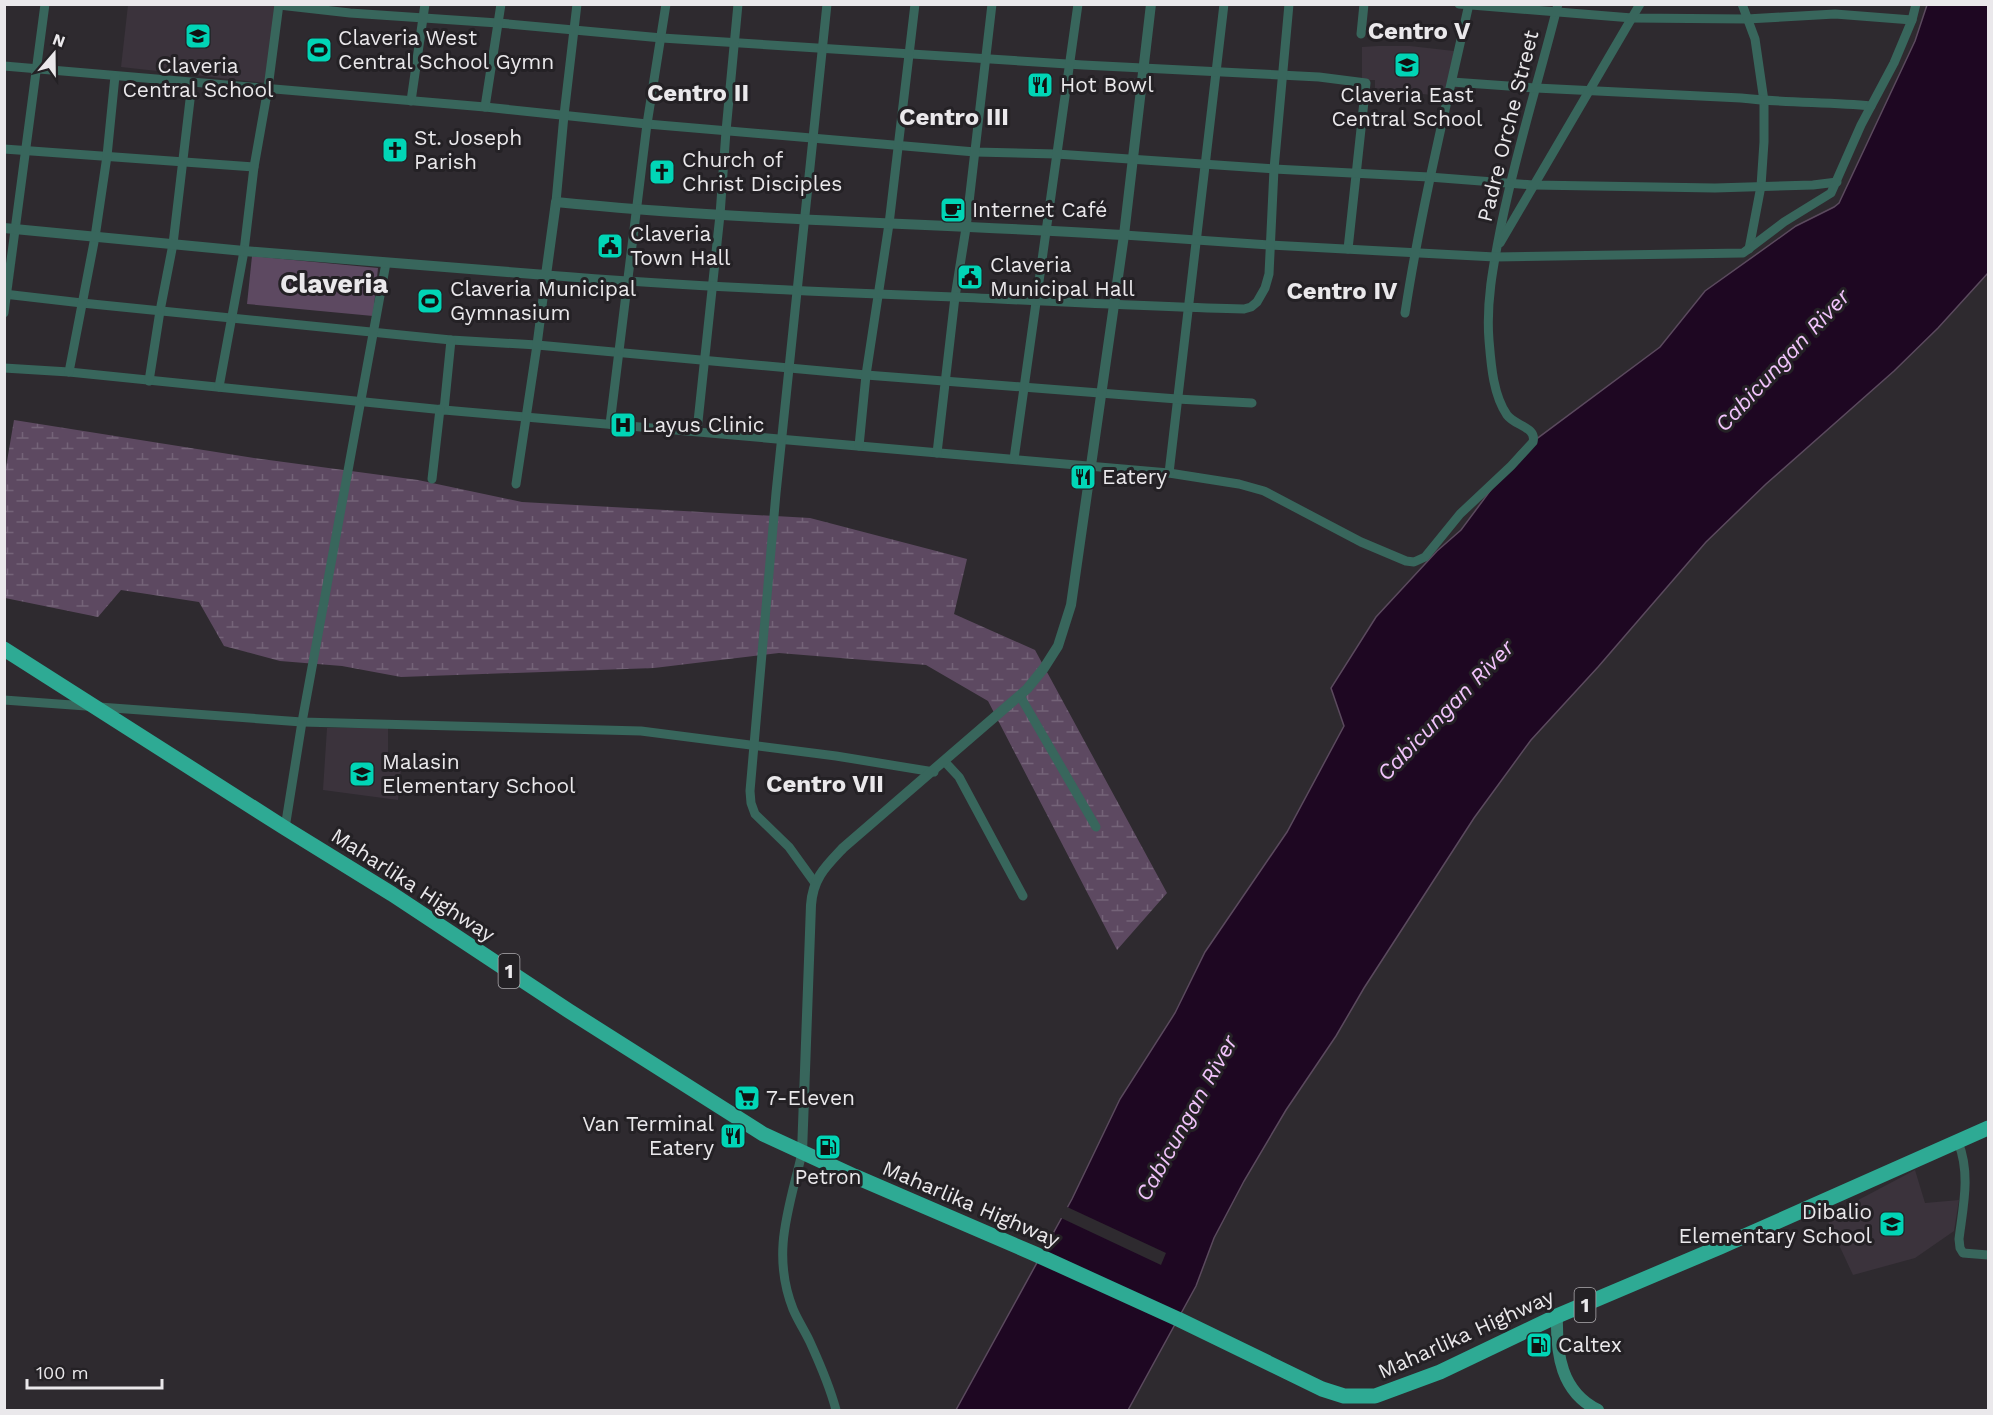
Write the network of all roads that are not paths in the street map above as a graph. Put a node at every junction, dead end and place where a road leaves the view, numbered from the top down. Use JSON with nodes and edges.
{"nodes":[{"id":1,"x":45,"y":4,"type":"edge"},
{"id":2,"x":425,"y":4,"type":"edge"},
{"id":3,"x":501,"y":4,"type":"edge"},
{"id":4,"x":577,"y":4,"type":"edge"},
{"id":5,"x":666,"y":4,"type":"edge"},
{"id":6,"x":738,"y":4,"type":"edge"},
{"id":7,"x":826,"y":4,"type":"edge"},
{"id":8,"x":915,"y":4,"type":"edge"},
{"id":9,"x":992,"y":4,"type":"edge"},
{"id":10,"x":1078,"y":4,"type":"edge"},
{"id":11,"x":1151,"y":4,"type":"edge"},
{"id":12,"x":1224,"y":4,"type":"edge"},
{"id":13,"x":1289,"y":4,"type":"edge"},
{"id":14,"x":1364,"y":4,"type":"edge"},
{"id":15,"x":1459,"y":4,"type":"edge"},
{"id":16,"x":1640,"y":4,"type":"edge"},
{"id":17,"x":1742,"y":4,"type":"edge"},
{"id":18,"x":1916,"y":4,"type":"edge"},
{"id":19,"x":279,"y":5,"type":"edge"},
{"id":20,"x":1469,"y":5,"type":"edge"},
{"id":21,"x":1557,"y":8,"type":"edge"},
{"id":22,"x":350,"y":9,"type":"edge"},
{"id":23,"x":423,"y":18,"type":"junction"},
{"id":24,"x":1632,"y":18,"type":"junction"},
{"id":25,"x":1747,"y":18,"type":"junction"},
{"id":26,"x":1912,"y":20,"type":"junction"},
{"id":27,"x":498,"y":23,"type":"junction"},
{"id":28,"x":574,"y":30,"type":"junction"},
{"id":29,"x":1361,"y":34,"type":"dead end"},
{"id":30,"x":662,"y":38,"type":"junction"},
{"id":31,"x":734,"y":43,"type":"junction"},
{"id":32,"x":822,"y":48,"type":"junction"},
{"id":33,"x":909,"y":53,"type":"junction"},
{"id":34,"x":987,"y":58,"type":"junction"},
{"id":35,"x":1070,"y":63,"type":"junction"},
{"id":36,"x":4,"y":66,"type":"edge"},
{"id":37,"x":1144,"y":67,"type":"junction"},
{"id":38,"x":36,"y":68,"type":"junction"},
{"id":39,"x":1215,"y":72,"type":"junction"},
{"id":40,"x":1282,"y":75,"type":"junction"},
{"id":41,"x":115,"y":76,"type":"junction"},
{"id":42,"x":1452,"y":82,"type":"junction"},
{"id":43,"x":192,"y":83,"type":"junction"},
{"id":44,"x":268,"y":88,"type":"junction"},
{"id":45,"x":1536,"y":88,"type":"junction"},
{"id":46,"x":1591,"y":90,"type":"junction"},
{"id":47,"x":411,"y":101,"type":"junction"},
{"id":48,"x":1764,"y":101,"type":"junction"},
{"id":49,"x":1871,"y":106,"type":"junction"},
{"id":50,"x":485,"y":107,"type":"junction"},
{"id":51,"x":564,"y":115,"type":"junction"},
{"id":52,"x":647,"y":124,"type":"junction"},
{"id":53,"x":726,"y":130,"type":"junction"},
{"id":54,"x":812,"y":138,"type":"junction"},
{"id":55,"x":897,"y":146,"type":"junction"},
{"id":56,"x":4,"y":149,"type":"edge"},
{"id":57,"x":27,"y":150,"type":"junction"},
{"id":58,"x":975,"y":152,"type":"junction"},
{"id":59,"x":1056,"y":154,"type":"junction"},
{"id":60,"x":107,"y":156,"type":"junction"},
{"id":61,"x":1132,"y":160,"type":"junction"},
{"id":62,"x":182,"y":161,"type":"junction"},
{"id":63,"x":1206,"y":165,"type":"junction"},
{"id":64,"x":254,"y":167,"type":"junction"},
{"id":65,"x":1274,"y":169,"type":"junction"},
{"id":66,"x":1357,"y":173,"type":"junction"},
{"id":67,"x":1430,"y":177,"type":"junction"},
{"id":68,"x":1837,"y":182,"type":"junction"},
{"id":69,"x":1509,"y":183,"type":"junction"},
{"id":70,"x":1533,"y":185,"type":"junction"},
{"id":71,"x":1761,"y":186,"type":"junction"},
{"id":72,"x":556,"y":202,"type":"junction"},
{"id":73,"x":636,"y":210,"type":"junction"},
{"id":74,"x":720,"y":215,"type":"junction"},
{"id":75,"x":803,"y":220,"type":"junction"},
{"id":76,"x":889,"y":224,"type":"junction"},
{"id":77,"x":4,"y":228,"type":"edge"},
{"id":78,"x":966,"y":228,"type":"junction"},
{"id":79,"x":16,"y":229,"type":"junction"},
{"id":80,"x":1047,"y":230,"type":"junction"},
{"id":81,"x":1124,"y":235,"type":"junction"},
{"id":82,"x":94,"y":237,"type":"junction"},
{"id":83,"x":1197,"y":241,"type":"junction"},
{"id":84,"x":173,"y":244,"type":"junction"},
{"id":85,"x":1269,"y":245,"type":"junction"},
{"id":86,"x":1348,"y":249,"type":"junction"},
{"id":87,"x":1749,"y":249,"type":"junction"},
{"id":88,"x":244,"y":251,"type":"junction"},
{"id":89,"x":1414,"y":252,"type":"junction"},
{"id":90,"x":1495,"y":254,"type":"junction"},
{"id":91,"x":386,"y":263,"type":"junction"},
{"id":92,"x":546,"y":274,"type":"junction"},
{"id":93,"x":628,"y":282,"type":"junction"},
{"id":94,"x":713,"y":286,"type":"junction"},
{"id":95,"x":796,"y":290,"type":"junction"},
{"id":96,"x":6,"y":294,"type":"edge"},
{"id":97,"x":878,"y":294,"type":"junction"},
{"id":98,"x":955,"y":297,"type":"junction"},
{"id":99,"x":1036,"y":301,"type":"junction"},
{"id":100,"x":82,"y":303,"type":"junction"},
{"id":101,"x":1113,"y":305,"type":"junction"},
{"id":102,"x":1189,"y":308,"type":"junction"},
{"id":103,"x":160,"y":311,"type":"junction"},
{"id":104,"x":1405,"y":313,"type":"dead end"},
{"id":105,"x":4,"y":314,"type":"edge"},
{"id":106,"x":232,"y":318,"type":"junction"},
{"id":107,"x":373,"y":331,"type":"junction"},
{"id":108,"x":451,"y":340,"type":"junction"},
{"id":109,"x":537,"y":345,"type":"junction"},
{"id":110,"x":620,"y":352,"type":"junction"},
{"id":111,"x":704,"y":360,"type":"junction"},
{"id":112,"x":4,"y":368,"type":"edge"},
{"id":113,"x":789,"y":368,"type":"junction"},
{"id":114,"x":69,"y":372,"type":"junction"},
{"id":115,"x":866,"y":375,"type":"junction"},
{"id":116,"x":946,"y":380,"type":"junction"},
{"id":117,"x":149,"y":381,"type":"junction"},
{"id":118,"x":1025,"y":386,"type":"junction"},
{"id":119,"x":219,"y":387,"type":"junction"},
{"id":120,"x":1102,"y":392,"type":"junction"},
{"id":121,"x":1177,"y":399,"type":"junction"},
{"id":122,"x":360,"y":402,"type":"junction"},
{"id":123,"x":1252,"y":403,"type":"dead end"},
{"id":124,"x":442,"y":410,"type":"junction"},
{"id":125,"x":526,"y":417,"type":"junction"},
{"id":126,"x":610,"y":424,"type":"junction"},
{"id":127,"x":696,"y":431,"type":"junction"},
{"id":128,"x":782,"y":438,"type":"junction"},
{"id":129,"x":859,"y":446,"type":"junction"},
{"id":130,"x":938,"y":453,"type":"junction"},
{"id":131,"x":1014,"y":459,"type":"junction"},
{"id":132,"x":1090,"y":465,"type":"junction"},
{"id":133,"x":1170,"y":473,"type":"junction"},
{"id":134,"x":432,"y":479,"type":"dead end"},
{"id":135,"x":516,"y":484,"type":"dead end"},
{"id":136,"x":4,"y":649,"type":"edge"},
{"id":137,"x":1020,"y":696,"type":"junction"},
{"id":138,"x":4,"y":700,"type":"edge"},
{"id":139,"x":98,"y":708,"type":"junction"},
{"id":140,"x":302,"y":722,"type":"junction"},
{"id":141,"x":753,"y":745,"type":"junction"},
{"id":142,"x":945,"y":762,"type":"junction"},
{"id":143,"x":934,"y":771,"type":"junction"},
{"id":144,"x":1096,"y":826,"type":"dead end"},
{"id":145,"x":285,"y":828,"type":"junction"},
{"id":146,"x":815,"y":883,"type":"junction"},
{"id":147,"x":1023,"y":896,"type":"dead end"},
{"id":148,"x":1989,"y":1128,"type":"edge"},
{"id":149,"x":1958,"y":1142,"type":"junction"},
{"id":150,"x":802,"y":1153,"type":"junction"},
{"id":151,"x":1989,"y":1256,"type":"edge"},
{"id":152,"x":1557,"y":1316,"type":"junction"},
{"id":153,"x":836,"y":1410,"type":"edge"},
{"id":154,"x":1598,"y":1410,"type":"edge"}],
"edges":[{"from":1,"to":38,"type":"street"},
{"from":2,"to":23,"type":"street"},
{"from":3,"to":27,"type":"street"},
{"from":4,"to":28,"type":"street"},
{"from":5,"to":30,"type":"street"},
{"from":6,"to":31,"type":"street"},
{"from":7,"to":32,"type":"street"},
{"from":8,"to":33,"type":"street"},
{"from":9,"to":34,"type":"street"},
{"from":10,"to":35,"type":"street"},
{"from":11,"to":37,"type":"street"},
{"from":12,"to":39,"type":"street"},
{"from":13,"to":40,"type":"street"},
{"from":14,"to":29,"type":"street"},
{"from":15,"to":20,"type":"street"},
{"from":16,"to":24,"type":"street"},
{"from":17,"to":25,"type":"street"},
{"from":18,"to":26,"type":"street"},
{"from":19,"to":22,"type":"street"},
{"from":19,"to":44,"type":"street"},
{"from":20,"to":21,"type":"street"},
{"from":20,"to":42,"type":"street"},
{"from":21,"to":24,"type":"street"},
{"from":21,"to":45,"type":"street","name":"Padre Orche Street"},
{"from":22,"to":23,"type":"street"},
{"from":23,"to":27,"type":"street"},
{"from":23,"to":47,"type":"street"},
{"from":24,"to":25,"type":"street"},
{"from":24,"to":46,"type":"street"},
{"from":25,"to":26,"type":"street"},
{"from":25,"to":48,"type":"street"},
{"from":26,"to":49,"type":"street"},
{"from":27,"to":28,"type":"street"},
{"from":27,"to":50,"type":"street"},
{"from":28,"to":30,"type":"street"},
{"from":28,"to":51,"type":"street"},
{"from":30,"to":31,"type":"street"},
{"from":30,"to":52,"type":"street"},
{"from":31,"to":32,"type":"street"},
{"from":31,"to":53,"type":"street"},
{"from":32,"to":33,"type":"street"},
{"from":32,"to":54,"type":"street"},
{"from":33,"to":34,"type":"street"},
{"from":33,"to":55,"type":"street"},
{"from":34,"to":35,"type":"street"},
{"from":34,"to":58,"type":"street"},
{"from":35,"to":37,"type":"street"},
{"from":35,"to":59,"type":"street"},
{"from":36,"to":38,"type":"street"},
{"from":37,"to":39,"type":"street"},
{"from":37,"to":61,"type":"street"},
{"from":38,"to":41,"type":"street"},
{"from":38,"to":57,"type":"street"},
{"from":39,"to":40,"type":"street"},
{"from":39,"to":63,"type":"street"},
{"from":40,"to":65,"type":"street"},
{"from":40,"to":66,"type":"street"},
{"from":41,"to":43,"type":"street"},
{"from":41,"to":60,"type":"street"},
{"from":42,"to":45,"type":"street"},
{"from":42,"to":67,"type":"street"},
{"from":43,"to":44,"type":"street"},
{"from":43,"to":62,"type":"street"},
{"from":44,"to":47,"type":"street"},
{"from":44,"to":64,"type":"street"},
{"from":45,"to":46,"type":"street"},
{"from":45,"to":69,"type":"street","name":"Padre Orche Street"},
{"from":46,"to":48,"type":"street"},
{"from":46,"to":70,"type":"street"},
{"from":47,"to":50,"type":"street"},
{"from":48,"to":49,"type":"street"},
{"from":48,"to":71,"type":"street"},
{"from":49,"to":68,"type":"street"},
{"from":50,"to":51,"type":"street"},
{"from":51,"to":52,"type":"street"},
{"from":51,"to":72,"type":"street"},
{"from":52,"to":53,"type":"street"},
{"from":52,"to":73,"type":"street"},
{"from":53,"to":54,"type":"street"},
{"from":53,"to":74,"type":"street"},
{"from":54,"to":55,"type":"street"},
{"from":54,"to":75,"type":"street"},
{"from":55,"to":58,"type":"street"},
{"from":55,"to":76,"type":"street"},
{"from":56,"to":57,"type":"street"},
{"from":57,"to":60,"type":"street"},
{"from":57,"to":79,"type":"street"},
{"from":58,"to":59,"type":"street"},
{"from":58,"to":78,"type":"street"},
{"from":59,"to":61,"type":"street"},
{"from":59,"to":80,"type":"street"},
{"from":60,"to":62,"type":"street"},
{"from":60,"to":82,"type":"street"},
{"from":61,"to":63,"type":"street"},
{"from":61,"to":81,"type":"street"},
{"from":62,"to":64,"type":"street"},
{"from":62,"to":84,"type":"street"},
{"from":63,"to":65,"type":"street"},
{"from":63,"to":83,"type":"street"},
{"from":64,"to":88,"type":"street"},
{"from":65,"to":66,"type":"street"},
{"from":65,"to":85,"type":"street"},
{"from":66,"to":67,"type":"street"},
{"from":66,"to":86,"type":"street"},
{"from":67,"to":69,"type":"street"},
{"from":67,"to":89,"type":"street"},
{"from":68,"to":71,"type":"street"},
{"from":68,"to":87,"type":"street"},
{"from":69,"to":70,"type":"street"},
{"from":69,"to":90,"type":"street","name":"Padre Orche Street"},
{"from":70,"to":71,"type":"street"},
{"from":70,"to":90,"type":"street"},
{"from":71,"to":87,"type":"street"},
{"from":72,"to":73,"type":"street"},
{"from":72,"to":92,"type":"street"},
{"from":73,"to":74,"type":"street"},
{"from":73,"to":93,"type":"street"},
{"from":74,"to":75,"type":"street"},
{"from":74,"to":94,"type":"street"},
{"from":75,"to":76,"type":"street"},
{"from":75,"to":95,"type":"street"},
{"from":76,"to":78,"type":"street"},
{"from":76,"to":97,"type":"street"},
{"from":77,"to":79,"type":"street"},
{"from":78,"to":80,"type":"street"},
{"from":78,"to":98,"type":"street"},
{"from":79,"to":82,"type":"street"},
{"from":79,"to":96,"type":"street"},
{"from":80,"to":81,"type":"street"},
{"from":80,"to":99,"type":"street"},
{"from":81,"to":83,"type":"street"},
{"from":81,"to":101,"type":"street"},
{"from":82,"to":84,"type":"street"},
{"from":82,"to":100,"type":"street"},
{"from":83,"to":85,"type":"street"},
{"from":83,"to":102,"type":"street"},
{"from":84,"to":88,"type":"street"},
{"from":84,"to":103,"type":"street"},
{"from":85,"to":86,"type":"street"},
{"from":85,"to":102,"type":"street"},
{"from":86,"to":89,"type":"street"},
{"from":87,"to":90,"type":"street"},
{"from":88,"to":91,"type":"street"},
{"from":88,"to":106,"type":"street"},
{"from":89,"to":90,"type":"street"},
{"from":89,"to":104,"type":"street"},
{"from":90,"to":133,"type":"street","name":"Padre Orche Street"},
{"from":91,"to":92,"type":"street"},
{"from":91,"to":107,"type":"street"},
{"from":92,"to":93,"type":"street"},
{"from":92,"to":109,"type":"street"},
{"from":93,"to":94,"type":"street"},
{"from":93,"to":110,"type":"street"},
{"from":94,"to":95,"type":"street"},
{"from":94,"to":111,"type":"street"},
{"from":95,"to":97,"type":"street"},
{"from":95,"to":113,"type":"street"},
{"from":96,"to":100,"type":"street"},
{"from":96,"to":105,"type":"street"},
{"from":97,"to":98,"type":"street"},
{"from":97,"to":115,"type":"street"},
{"from":98,"to":99,"type":"street"},
{"from":98,"to":116,"type":"street"},
{"from":99,"to":101,"type":"street"},
{"from":99,"to":118,"type":"street"},
{"from":100,"to":103,"type":"street"},
{"from":100,"to":114,"type":"street"},
{"from":101,"to":102,"type":"street"},
{"from":101,"to":120,"type":"street"},
{"from":102,"to":121,"type":"street"},
{"from":103,"to":106,"type":"street"},
{"from":103,"to":117,"type":"street"},
{"from":106,"to":107,"type":"street"},
{"from":106,"to":119,"type":"street"},
{"from":107,"to":108,"type":"street"},
{"from":107,"to":122,"type":"street"},
{"from":108,"to":109,"type":"street"},
{"from":108,"to":124,"type":"street"},
{"from":109,"to":110,"type":"street"},
{"from":109,"to":125,"type":"street"},
{"from":110,"to":111,"type":"street"},
{"from":110,"to":126,"type":"street"},
{"from":111,"to":113,"type":"street"},
{"from":111,"to":127,"type":"street"},
{"from":112,"to":114,"type":"street"},
{"from":113,"to":115,"type":"street"},
{"from":113,"to":128,"type":"street"},
{"from":114,"to":117,"type":"street"},
{"from":115,"to":116,"type":"street"},
{"from":115,"to":129,"type":"street"},
{"from":116,"to":118,"type":"street"},
{"from":116,"to":130,"type":"street"},
{"from":117,"to":119,"type":"street"},
{"from":118,"to":120,"type":"street"},
{"from":118,"to":131,"type":"street"},
{"from":119,"to":122,"type":"street"},
{"from":120,"to":121,"type":"street"},
{"from":120,"to":132,"type":"street"},
{"from":121,"to":123,"type":"street"},
{"from":121,"to":133,"type":"street"},
{"from":122,"to":124,"type":"street"},
{"from":122,"to":140,"type":"street"},
{"from":124,"to":125,"type":"street"},
{"from":124,"to":134,"type":"street"},
{"from":125,"to":126,"type":"street"},
{"from":125,"to":135,"type":"street"},
{"from":126,"to":127,"type":"street"},
{"from":127,"to":128,"type":"street"},
{"from":128,"to":129,"type":"street"},
{"from":128,"to":141,"type":"street"},
{"from":129,"to":130,"type":"street"},
{"from":130,"to":131,"type":"street"},
{"from":131,"to":132,"type":"street"},
{"from":132,"to":133,"type":"street"},
{"from":132,"to":137,"type":"street"},
{"from":136,"to":139,"type":"highway","name":"Maharlika Highway","number":"1"},
{"from":137,"to":142,"type":"street"},
{"from":137,"to":144,"type":"street"},
{"from":138,"to":139,"type":"street"},
{"from":139,"to":140,"type":"street"},
{"from":139,"to":145,"type":"highway","name":"Maharlika Highway","number":"1"},
{"from":140,"to":141,"type":"street"},
{"from":140,"to":145,"type":"street"},
{"from":141,"to":143,"type":"street"},
{"from":141,"to":146,"type":"street"},
{"from":142,"to":143,"type":"street"},
{"from":142,"to":147,"type":"street"},
{"from":143,"to":146,"type":"street"},
{"from":145,"to":150,"type":"highway","name":"Maharlika Highway","number":"1"},
{"from":146,"to":150,"type":"street"},
{"from":148,"to":149,"type":"highway","name":"Maharlika Highway","number":"1"},
{"from":149,"to":151,"type":"street"},
{"from":149,"to":152,"type":"highway","name":"Maharlika Highway","number":"1"},
{"from":150,"to":152,"type":"highway","name":"Maharlika Highway","number":"1"},
{"from":150,"to":153,"type":"street"},
{"from":152,"to":154,"type":"main road"}]}
